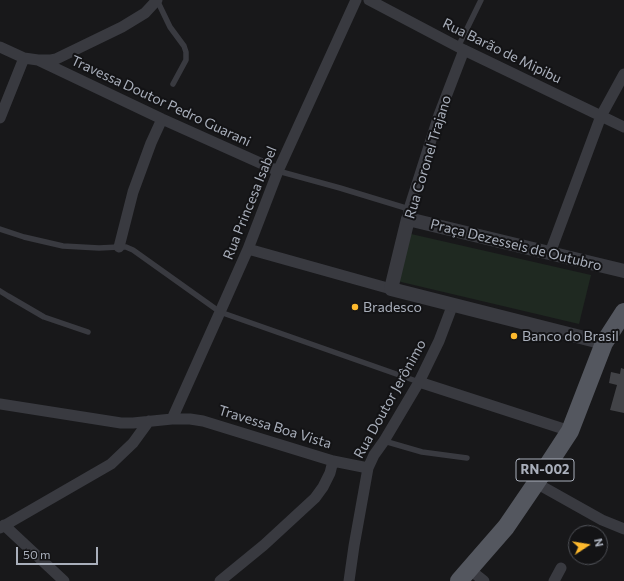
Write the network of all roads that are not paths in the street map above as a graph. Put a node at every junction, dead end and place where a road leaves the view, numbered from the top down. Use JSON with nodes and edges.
{"nodes":[{"id":1,"x":157,"y":0,"type":"edge"},
{"id":2,"x":356,"y":0,"type":"edge"},
{"id":3,"x":368,"y":0,"type":"edge"},
{"id":4,"x":481,"y":0,"type":"edge"},
{"id":5,"x":0,"y":47,"type":"edge"},
{"id":6,"x":461,"y":49,"type":"junction"},
{"id":7,"x":24,"y":58,"type":"junction"},
{"id":8,"x":38,"y":60,"type":"junction"},
{"id":9,"x":624,"y":74,"type":"edge"},
{"id":10,"x":173,"y":84,"type":"dead end"},
{"id":11,"x":601,"y":116,"type":"junction"},
{"id":12,"x":0,"y":118,"type":"edge"},
{"id":13,"x":162,"y":119,"type":"junction"},
{"id":14,"x":624,"y":126,"type":"edge"},
{"id":15,"x":278,"y":171,"type":"junction"},
{"id":16,"x":409,"y":214,"type":"junction"},
{"id":17,"x":0,"y":229,"type":"edge"},
{"id":18,"x":119,"y":247,"type":"junction"},
{"id":19,"x":248,"y":249,"type":"junction"},
{"id":20,"x":550,"y":253,"type":"junction"},
{"id":21,"x":624,"y":271,"type":"edge"},
{"id":22,"x":391,"y":289,"type":"junction"},
{"id":23,"x":0,"y":291,"type":"edge"},
{"id":24,"x":453,"y":304,"type":"junction"},
{"id":25,"x":220,"y":312,"type":"junction"},
{"id":26,"x":624,"y":312,"type":"edge"},
{"id":27,"x":88,"y":332,"type":"dead end"},
{"id":28,"x":614,"y":335,"type":"edge"},
{"id":29,"x":420,"y":382,"type":"junction"},
{"id":30,"x":0,"y":404,"type":"edge"},
{"id":31,"x":172,"y":419,"type":"junction"},
{"id":32,"x":149,"y":421,"type":"junction"},
{"id":33,"x":570,"y":431,"type":"junction"},
{"id":34,"x":384,"y":441,"type":"junction"},
{"id":35,"x":467,"y":458,"type":"dead end"},
{"id":36,"x":333,"y":461,"type":"junction"},
{"id":37,"x":368,"y":468,"type":"junction"},
{"id":38,"x":536,"y":483,"type":"junction"},
{"id":39,"x":2,"y":527,"type":"edge"},
{"id":40,"x":624,"y":529,"type":"edge"},
{"id":41,"x":561,"y":568,"type":"dead end"},
{"id":42,"x":464,"y":575,"type":"edge"},
{"id":43,"x":64,"y":581,"type":"edge"},
{"id":44,"x":220,"y":581,"type":"edge"},
{"id":45,"x":349,"y":581,"type":"edge"},
{"id":46,"x":484,"y":581,"type":"edge"},
{"id":47,"x":554,"y":581,"type":"edge"}],
"edges":[{"from":1,"to":8,"type":"street"},
{"from":1,"to":10,"type":"lane"},
{"from":2,"to":15,"type":"street","name":"Rua Princesa Isabel"},
{"from":3,"to":6,"type":"street","name":"Rua Barão de Mipibu"},
{"from":4,"to":6,"type":"lane"},
{"from":5,"to":7,"type":"street"},
{"from":6,"to":11,"type":"street","name":"Rua Barão de Mipibu"},
{"from":6,"to":16,"type":"street","name":"Rua Coronel Trajano"},
{"from":7,"to":8,"type":"street"},
{"from":7,"to":12,"type":"street"},
{"from":8,"to":13,"type":"street","name":"Travessa Doutor Pedro Guarani"},
{"from":9,"to":11,"type":"street"},
{"from":11,"to":14,"type":"street","name":"Rua Barão de Mipibu"},
{"from":11,"to":20,"type":"street"},
{"from":13,"to":15,"type":"street","name":"Travessa Doutor Pedro Guarani"},
{"from":13,"to":18,"type":"street"},
{"from":15,"to":16,"type":"lane","name":"Travessa Doutor Pedro Guarani"},
{"from":15,"to":19,"type":"street","name":"Rua Princesa Isabel"},
{"from":16,"to":20,"type":"street","name":"Praça Dezesseis de Outubro"},
{"from":16,"to":22,"type":"street","name":"Rua Coronel Trajano"},
{"from":17,"to":18,"type":"lane"},
{"from":18,"to":25,"type":"lane"},
{"from":19,"to":22,"type":"street"},
{"from":19,"to":25,"type":"street","name":"Rua Princesa Isabel"},
{"from":20,"to":21,"type":"street","name":"Praça Dezesseis de Outubro"},
{"from":22,"to":24,"type":"street"},
{"from":23,"to":27,"type":"lane"},
{"from":24,"to":28,"type":"street"},
{"from":24,"to":29,"type":"street","name":"Rua Doutor Jerônimo"},
{"from":25,"to":29,"type":"lane"},
{"from":25,"to":31,"type":"street","name":"Rua Princesa Isabel"},
{"from":26,"to":28,"type":"main road","number":"RN-002"},
{"from":28,"to":33,"type":"main road","number":"RN-002"},
{"from":29,"to":33,"type":"street"},
{"from":29,"to":34,"type":"street","name":"Rua Doutor Jerônimo"},
{"from":30,"to":32,"type":"street","name":"Travessa Boa Vista"},
{"from":31,"to":32,"type":"street","name":"Travessa Boa Vista"},
{"from":31,"to":36,"type":"street","name":"Travessa Boa Vista"},
{"from":32,"to":39,"type":"street"},
{"from":33,"to":38,"type":"main road","number":"RN-002"},
{"from":34,"to":35,"type":"lane"},
{"from":34,"to":37,"type":"street","name":"Rua Doutor Jerônimo"},
{"from":36,"to":37,"type":"street","name":"Travessa Boa Vista"},
{"from":36,"to":44,"type":"street"},
{"from":37,"to":45,"type":"street","name":"Rua Doutor Jerônimo"},
{"from":38,"to":40,"type":"street"},
{"from":38,"to":42,"type":"main road","number":"RN-002"},
{"from":39,"to":43,"type":"street"},
{"from":41,"to":47,"type":"street"},
{"from":42,"to":46,"type":"street"}]}
